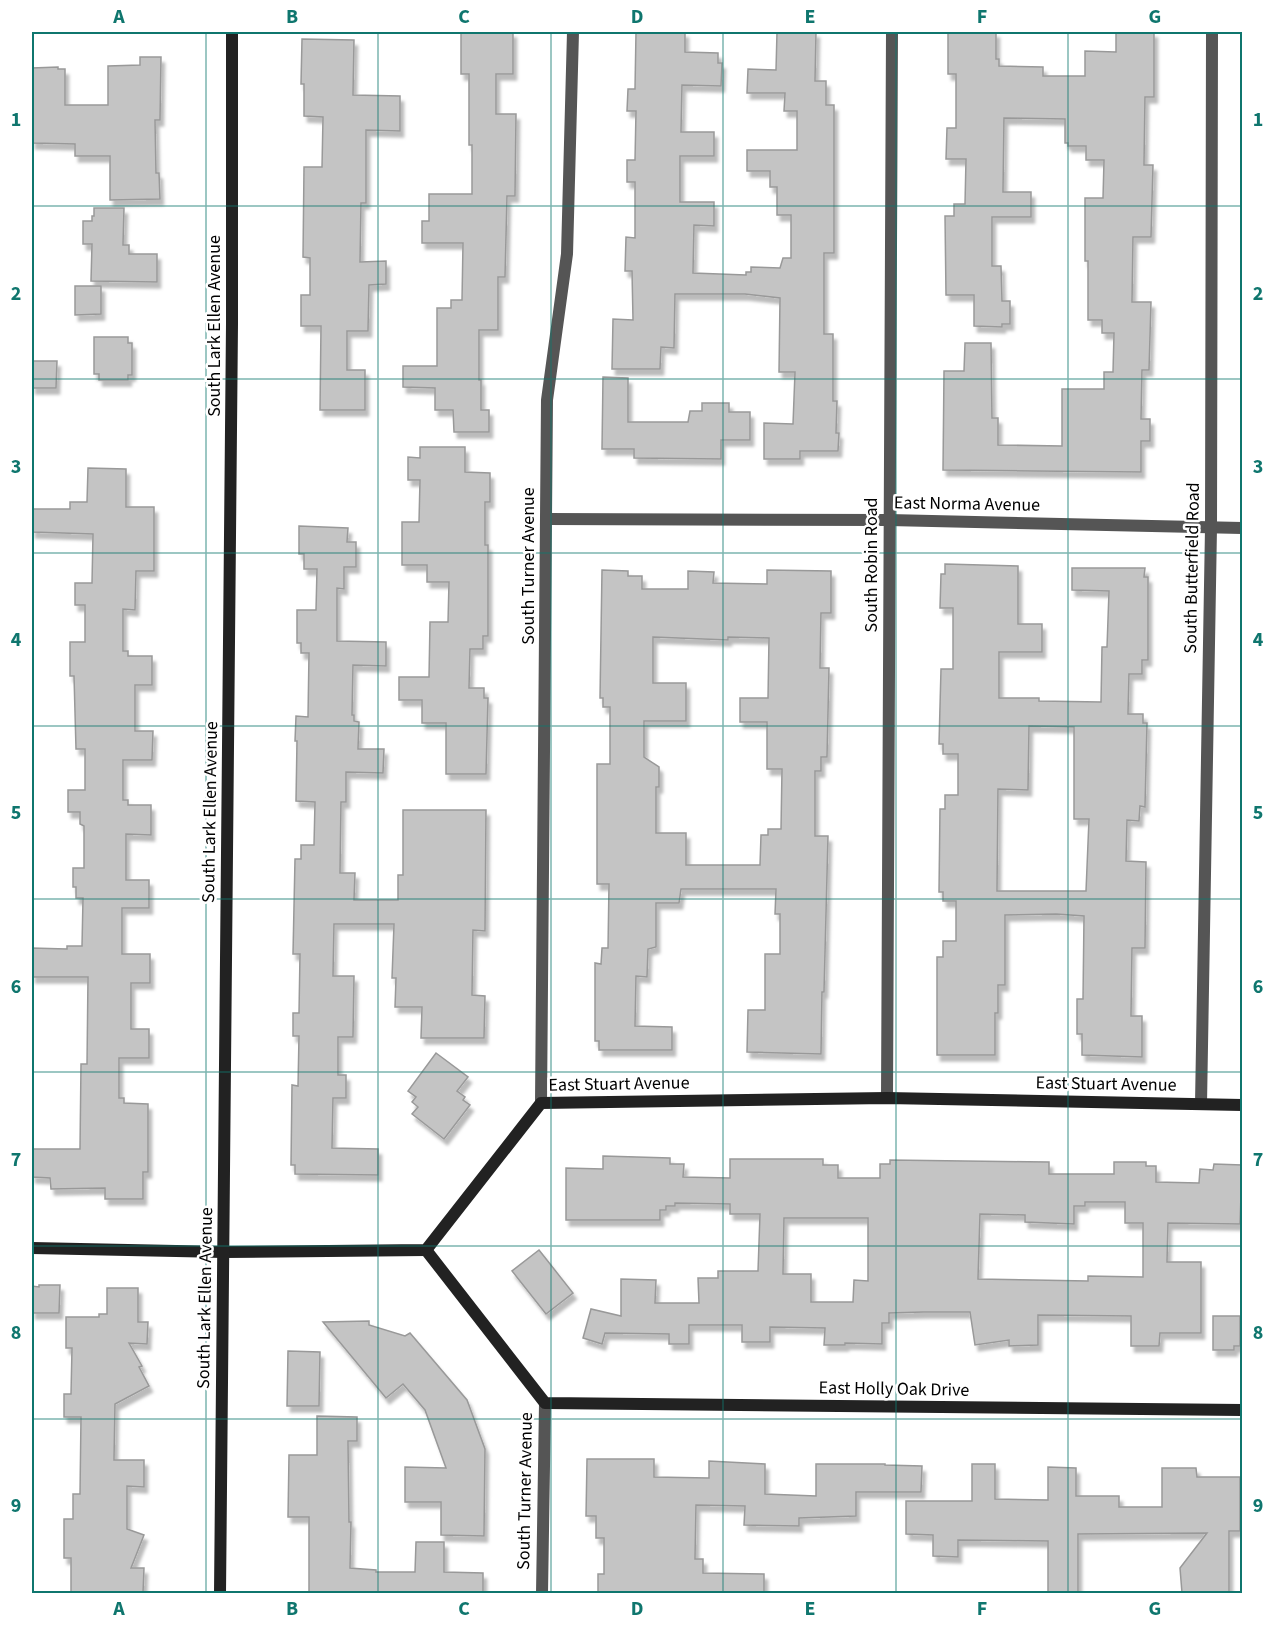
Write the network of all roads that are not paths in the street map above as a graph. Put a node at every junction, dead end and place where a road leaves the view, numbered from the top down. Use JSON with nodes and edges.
{"nodes":[{"id":1,"x":232,"y":32,"type":"edge"},
{"id":2,"x":573,"y":32,"type":"edge"},
{"id":3,"x":892,"y":32,"type":"edge"},
{"id":4,"x":1212,"y":32,"type":"edge"},
{"id":5,"x":547,"y":519,"type":"junction"},
{"id":6,"x":889,"y":520,"type":"junction"},
{"id":7,"x":1211,"y":528,"type":"junction"},
{"id":8,"x":1242,"y":528,"type":"edge"},
{"id":9,"x":887,"y":1098,"type":"junction"},
{"id":10,"x":542,"y":1102,"type":"junction"},
{"id":11,"x":1201,"y":1104,"type":"junction"},
{"id":12,"x":1242,"y":1105,"type":"edge"},
{"id":13,"x":32,"y":1248,"type":"edge"},
{"id":14,"x":426,"y":1250,"type":"junction"},
{"id":15,"x":224,"y":1252,"type":"junction"},
{"id":16,"x":544,"y":1403,"type":"junction"},
{"id":17,"x":1242,"y":1410,"type":"edge"},
{"id":18,"x":220,"y":1593,"type":"edge"},
{"id":19,"x":542,"y":1593,"type":"edge"}],
"edges":[{"from":1,"to":15,"type":"street","name":"South Lark Ellen Avenue"},
{"from":2,"to":5,"type":"street","name":"South Turner Avenue"},
{"from":3,"to":6,"type":"street","name":"South Robin Road"},
{"from":4,"to":7,"type":"street","name":"South Butterfield Road"},
{"from":5,"to":6,"type":"street","name":"East Norma Avenue"},
{"from":5,"to":10,"type":"street","name":"South Turner Avenue"},
{"from":6,"to":7,"type":"street","name":"East Norma Avenue"},
{"from":6,"to":9,"type":"street","name":"South Robin Road"},
{"from":7,"to":8,"type":"street","name":"East Norma Avenue"},
{"from":7,"to":11,"type":"street","name":"South Butterfield Road"},
{"from":9,"to":10,"type":"street","name":"East Stuart Avenue"},
{"from":9,"to":11,"type":"street","name":"East Stuart Avenue"},
{"from":10,"to":14,"type":"street","name":"East Stuart Avenue"},
{"from":11,"to":12,"type":"street","name":"East Stuart Avenue"},
{"from":13,"to":15,"type":"street"},
{"from":14,"to":15,"type":"street"},
{"from":14,"to":16,"type":"street","name":"South Turner Avenue"},
{"from":15,"to":18,"type":"street","name":"South Lark Ellen Avenue"},
{"from":16,"to":17,"type":"street","name":"East Holly Oak Drive"},
{"from":16,"to":19,"type":"street","name":"South Turner Avenue"}]}
